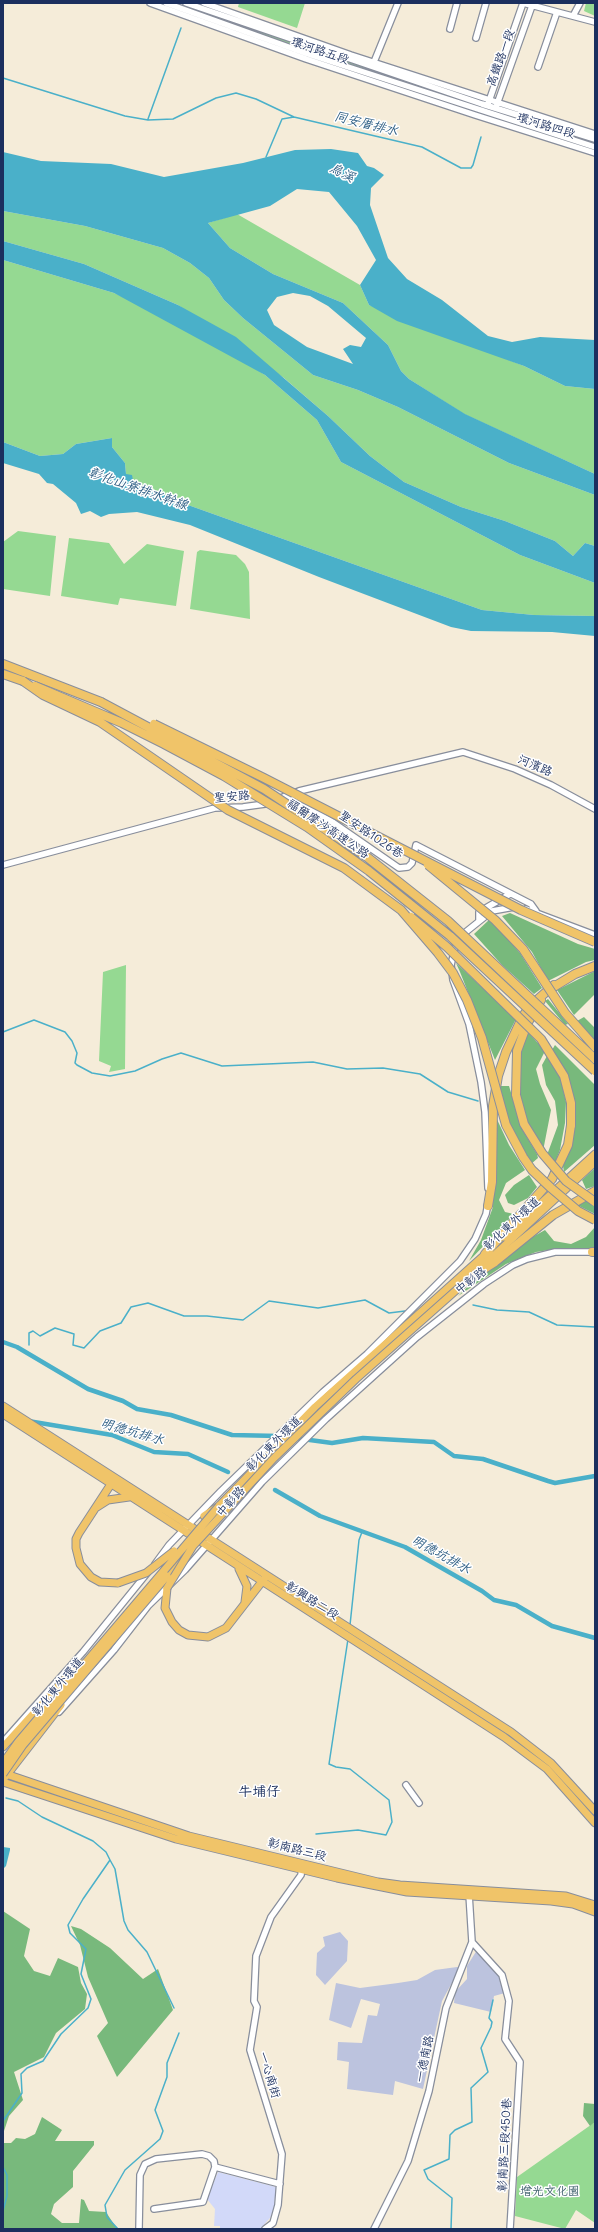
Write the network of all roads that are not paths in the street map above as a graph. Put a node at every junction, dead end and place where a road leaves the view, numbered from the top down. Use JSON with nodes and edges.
{"nodes":[{"id":1,"x":150,"y":3,"type":"edge"},
{"id":2,"x":166,"y":3,"type":"edge"},
{"id":3,"x":204,"y":3,"type":"edge"},
{"id":4,"x":398,"y":3,"type":"edge"},
{"id":5,"x":457,"y":3,"type":"edge"},
{"id":6,"x":486,"y":3,"type":"edge"},
{"id":7,"x":523,"y":3,"type":"edge"},
{"id":8,"x":580,"y":3,"type":"edge"},
{"id":9,"x":190,"y":4,"type":"edge"},
{"id":10,"x":532,"y":4,"type":"edge"},
{"id":11,"x":557,"y":12,"type":"junction"},
{"id":12,"x":187,"y":13,"type":"junction"},
{"id":13,"x":573,"y":16,"type":"junction"},
{"id":14,"x":595,"y":22,"type":"edge"},
{"id":15,"x":450,"y":29,"type":"dead end"},
{"id":16,"x":476,"y":38,"type":"dead end"},
{"id":17,"x":374,"y":62,"type":"junction"},
{"id":18,"x":538,"y":67,"type":"dead end"},
{"id":19,"x":488,"y":103,"type":"junction"},
{"id":20,"x":496,"y":106,"type":"junction"},
{"id":21,"x":484,"y":115,"type":"junction"},
{"id":22,"x":492,"y":118,"type":"junction"},
{"id":23,"x":595,"y":134,"type":"edge"},
{"id":24,"x":595,"y":139,"type":"edge"},
{"id":25,"x":595,"y":147,"type":"edge"},
{"id":26,"x":595,"y":153,"type":"edge"},
{"id":27,"x":3,"y":664,"type":"edge"},
{"id":28,"x":3,"y":674,"type":"edge"},
{"id":29,"x":23,"y":681,"type":"junction"},
{"id":30,"x":102,"y":702,"type":"junction"},
{"id":31,"x":463,"y":752,"type":"joint"},
{"id":32,"x":286,"y":795,"type":"junction"},
{"id":33,"x":595,"y":809,"type":"edge"},
{"id":34,"x":424,"y":861,"type":"junction"},
{"id":35,"x":3,"y":865,"type":"edge"},
{"id":36,"x":510,"y":894,"type":"junction"},
{"id":37,"x":401,"y":910,"type":"junction"},
{"id":38,"x":536,"y":911,"type":"junction"},
{"id":39,"x":479,"y":920,"type":"junction"},
{"id":40,"x":595,"y":935,"type":"edge"},
{"id":41,"x":595,"y":942,"type":"edge"},
{"id":42,"x":593,"y":967,"type":"edge"},
{"id":43,"x":554,"y":985,"type":"junction"},
{"id":44,"x":595,"y":1047,"type":"edge"},
{"id":45,"x":595,"y":1059,"type":"edge"},
{"id":46,"x":595,"y":1071,"type":"edge"},
{"id":47,"x":595,"y":1154,"type":"edge"},
{"id":48,"x":595,"y":1162,"type":"edge"},
{"id":49,"x":595,"y":1191,"type":"edge"},
{"id":50,"x":595,"y":1202,"type":"edge"},
{"id":51,"x":488,"y":1206,"type":"junction"},
{"id":52,"x":595,"y":1220,"type":"edge"},
{"id":53,"x":594,"y":1252,"type":"edge"},
{"id":54,"x":485,"y":1254,"type":"junction"},
{"id":55,"x":471,"y":1277,"type":"junction"},
{"id":56,"x":3,"y":1406,"type":"edge"},
{"id":57,"x":3,"y":1414,"type":"edge"},
{"id":58,"x":115,"y":1478,"type":"junction"},
{"id":59,"x":110,"y":1485,"type":"junction"},
{"id":60,"x":129,"y":1497,"type":"junction"},
{"id":61,"x":219,"y":1506,"type":"junction"},
{"id":62,"x":95,"y":1508,"type":"junction"},
{"id":63,"x":186,"y":1529,"type":"junction"},
{"id":64,"x":209,"y":1543,"type":"junction"},
{"id":65,"x":193,"y":1546,"type":"junction"},
{"id":66,"x":237,"y":1567,"type":"junction"},
{"id":67,"x":264,"y":1578,"type":"junction"},
{"id":68,"x":244,"y":1606,"type":"junction"},
{"id":69,"x":98,"y":1633,"type":"junction"},
{"id":70,"x":114,"y":1633,"type":"junction"},
{"id":71,"x":114,"y":1650,"type":"junction"},
{"id":72,"x":83,"y":1652,"type":"junction"},
{"id":73,"x":100,"y":1665,"type":"junction"},
{"id":74,"x":3,"y":1742,"type":"edge"},
{"id":75,"x":3,"y":1747,"type":"edge"},
{"id":76,"x":3,"y":1763,"type":"edge"},
{"id":77,"x":4,"y":1776,"type":"edge"},
{"id":78,"x":406,"y":1785,"type":"dead end"},
{"id":79,"x":419,"y":1803,"type":"dead end"},
{"id":80,"x":595,"y":1811,"type":"edge"},
{"id":81,"x":595,"y":1824,"type":"edge"},
{"id":82,"x":302,"y":1866,"type":"junction"},
{"id":83,"x":468,"y":1892,"type":"junction"},
{"id":84,"x":595,"y":1905,"type":"edge"},
{"id":85,"x":595,"y":1912,"type":"edge"},
{"id":86,"x":472,"y":1942,"type":"junction"},
{"id":87,"x":215,"y":2167,"type":"junction"},
{"id":88,"x":280,"y":2184,"type":"junction"},
{"id":89,"x":154,"y":2208,"type":"dead end"},
{"id":90,"x":139,"y":2229,"type":"edge"},
{"id":91,"x":265,"y":2229,"type":"edge"},
{"id":92,"x":374,"y":2229,"type":"edge"},
{"id":93,"x":510,"y":2229,"type":"edge"}],
"edges":[{"from":1,"to":12,"type":"street","name":"環河路五段"},
{"from":2,"to":12,"type":"street","name":"環河路五段"},
{"from":3,"to":17,"type":"street","name":"環河路五段"},
{"from":4,"to":17,"type":"street"},
{"from":5,"to":15,"type":"street"},
{"from":6,"to":16,"type":"street"},
{"from":7,"to":10,"type":"street"},
{"from":7,"to":19,"type":"street","name":"高鐵路一段"},
{"from":8,"to":13,"type":"street"},
{"from":9,"to":12,"type":"street"},
{"from":9,"to":19,"type":"street","name":"環河路五段"},
{"from":10,"to":11,"type":"street"},
{"from":10,"to":20,"type":"street","name":"高鐵路一段"},
{"from":11,"to":13,"type":"street"},
{"from":11,"to":18,"type":"street"},
{"from":12,"to":21,"type":"street","name":"環河路五段"},
{"from":13,"to":14,"type":"street"},
{"from":17,"to":19,"type":"street","name":"環河路五段"},
{"from":19,"to":20,"type":"street"},
{"from":19,"to":21,"type":"street","name":"高鐵路一段"},
{"from":20,"to":22,"type":"street","name":"高鐵路一段"},
{"from":20,"to":23,"type":"street","name":"環河路四段"},
{"from":20,"to":24,"type":"street","name":"環河路四段"},
{"from":21,"to":22,"type":"street","name":"環河路五段"},
{"from":22,"to":25,"type":"street","name":"環河路四段"},
{"from":22,"to":26,"type":"street","name":"環河路四段"},
{"from":27,"to":30,"type":"highway","name":"福爾摩沙高速公路"},
{"from":28,"to":29,"type":"highway","name":"福爾摩沙高速公路"},
{"from":29,"to":37,"type":"highway","bridge":true},
{"from":29,"to":46,"type":"highway","name":"福爾摩沙高速公路","bridge":true},
{"from":30,"to":34,"type":"highway","bridge":true},
{"from":30,"to":45,"type":"highway","name":"福爾摩沙高速公路","bridge":true},
{"from":31,"to":32,"type":"street","name":"聖安路"},
{"from":31,"to":33,"type":"street","name":"河濱路"},
{"from":32,"to":35,"type":"street","name":"聖安路"},
{"from":32,"to":36,"type":"street","name":"聖安路1026巷"},
{"from":34,"to":41,"type":"highway","bridge":true},
{"from":34,"to":44,"type":"highway","bridge":true},
{"from":36,"to":38,"type":"street","name":"聖安路1026巷"},
{"from":36,"to":39,"type":"street"},
{"from":37,"to":52,"type":"highway","bridge":true},
{"from":37,"to":54,"type":"highway","bridge":true},
{"from":38,"to":39,"type":"street"},
{"from":38,"to":40,"type":"street"},
{"from":39,"to":51,"type":"street"},
{"from":42,"to":43,"type":"highway"},
{"from":43,"to":50,"type":"highway","bridge":true},
{"from":43,"to":51,"type":"highway"},
{"from":47,"to":54,"type":"main road","name":"彰化東外環道"},
{"from":48,"to":55,"type":"main road","name":"彰化東外環道"},
{"from":49,"to":55,"type":"highway"},
{"from":51,"to":63,"type":"street","name":"中彰路"},
{"from":53,"to":64,"type":"street","name":"中彰路"},
{"from":54,"to":61,"type":"main road","name":"彰化東外環道"},
{"from":55,"to":65,"type":"main road","name":"彰化東外環道","bridge":true},
{"from":56,"to":58,"type":"main road","name":"彰興路二段"},
{"from":57,"to":59,"type":"main road","name":"彰興路二段"},
{"from":58,"to":59,"type":"main road"},
{"from":58,"to":63,"type":"main road","name":"彰興路二段"},
{"from":59,"to":60,"type":"main road","name":"彰興路二段"},
{"from":59,"to":62,"type":"main road"},
{"from":60,"to":62,"type":"main road"},
{"from":60,"to":63,"type":"main road","name":"彰興路二段"},
{"from":61,"to":62,"type":"main road","bridge":true},
{"from":61,"to":70,"type":"main road","name":"彰化東外環道","bridge":true},
{"from":63,"to":64,"type":"main road","name":"彰興路二段"},
{"from":63,"to":69,"type":"street","name":"中彰路"},
{"from":64,"to":66,"type":"main road","name":"彰興路二段"},
{"from":64,"to":67,"type":"main road","name":"彰興路二段"},
{"from":64,"to":71,"type":"street","name":"中彰路"},
{"from":65,"to":68,"type":"main road","bridge":true},
{"from":65,"to":70,"type":"main road","name":"彰化東外環道","bridge":true},
{"from":66,"to":67,"type":"main road","name":"彰興路二段"},
{"from":66,"to":68,"type":"main road"},
{"from":67,"to":68,"type":"main road"},
{"from":67,"to":80,"type":"main road","name":"彰興路二段"},
{"from":67,"to":81,"type":"main road","name":"彰興路二段"},
{"from":69,"to":71,"type":"street"},
{"from":69,"to":72,"type":"street","name":"中彰路"},
{"from":70,"to":75,"type":"main road","bridge":true},
{"from":70,"to":76,"type":"main road","name":"彰化東外環道","bridge":true},
{"from":70,"to":77,"type":"main road","name":"彰化東外環道","bridge":true},
{"from":70,"to":77,"type":"main road","bridge":true},
{"from":71,"to":73,"type":"street","name":"中彰路"},
{"from":72,"to":73,"type":"street"},
{"from":72,"to":74,"type":"street","name":"中彰路"},
{"from":73,"to":77,"type":"street","name":"中彰路"},
{"from":77,"to":82,"type":"main road","name":"彰南路三段"},
{"from":78,"to":79,"type":"street"},
{"from":82,"to":83,"type":"main road","name":"彰南路三段"},
{"from":82,"to":88,"type":"street","name":"一心南街"},
{"from":83,"to":84,"type":"main road","name":"彰南路三段"},
{"from":83,"to":85,"type":"main road","name":"彰南路三段"},
{"from":83,"to":86,"type":"street","name":"一德南路"},
{"from":86,"to":92,"type":"street","name":"一德南路"},
{"from":86,"to":93,"type":"street","name":"彰南路三段450巷"},
{"from":87,"to":88,"type":"street"},
{"from":87,"to":89,"type":"street"},
{"from":87,"to":90,"type":"street"},
{"from":88,"to":91,"type":"street","name":"一心南街"}]}
